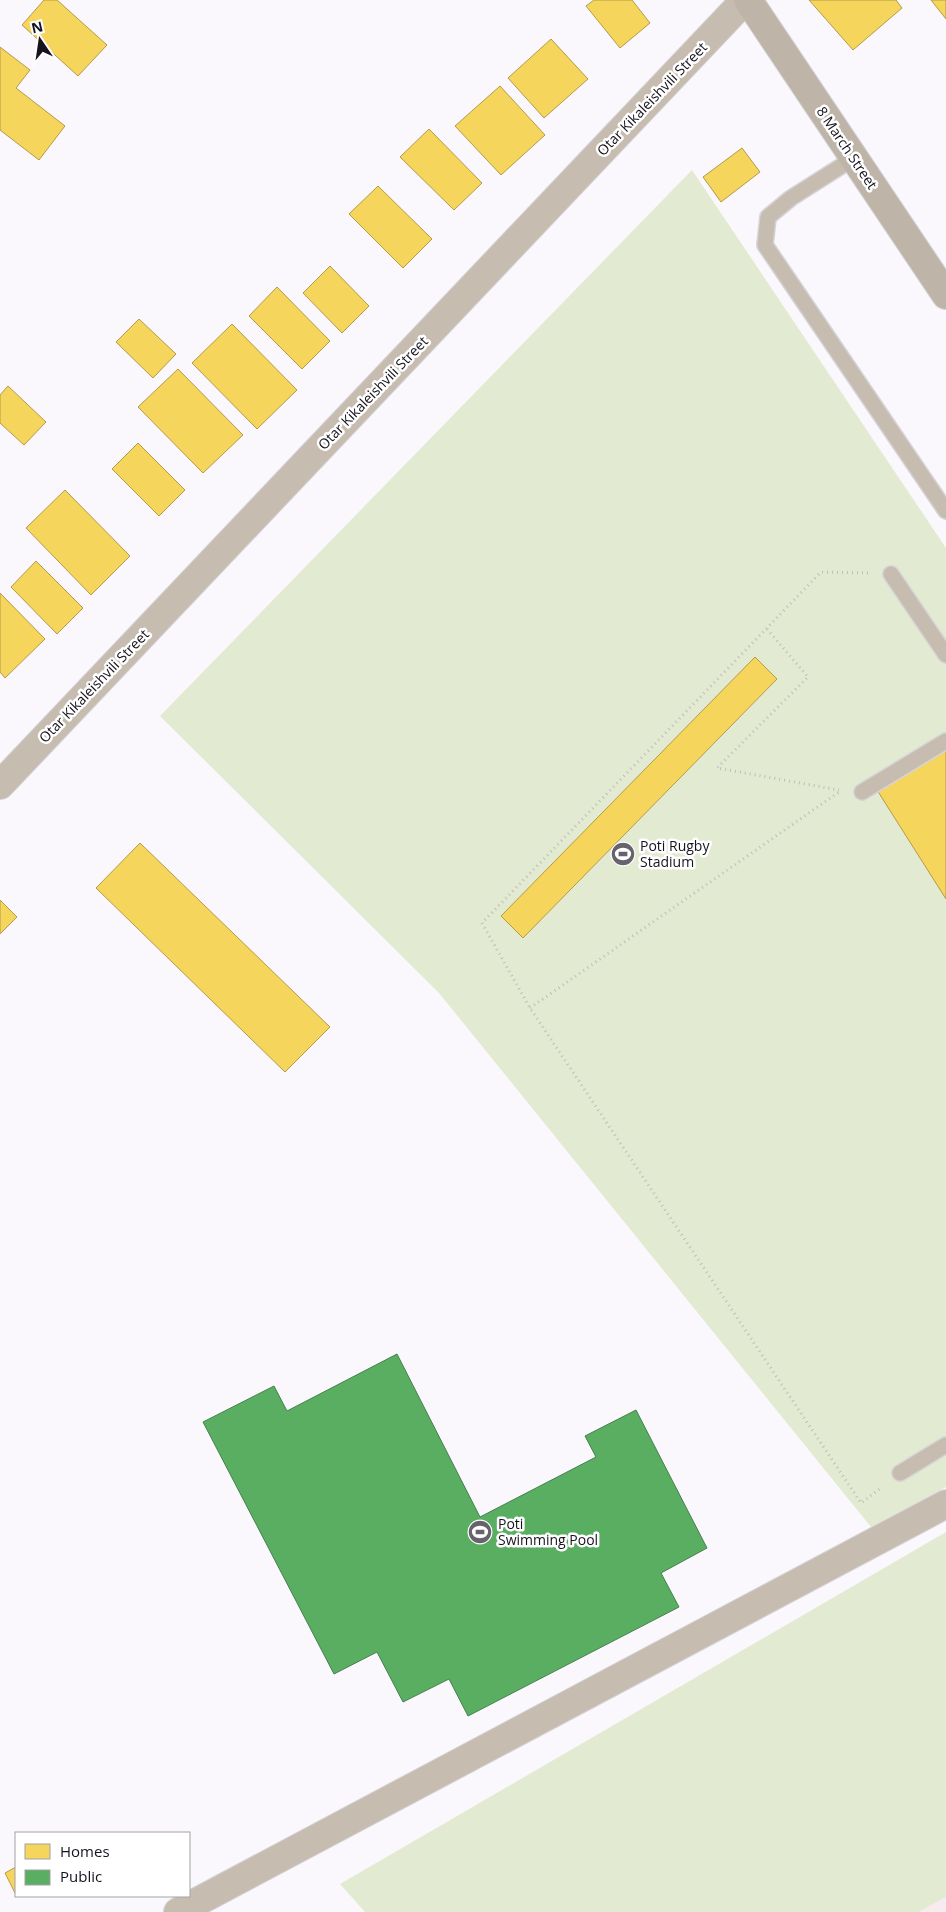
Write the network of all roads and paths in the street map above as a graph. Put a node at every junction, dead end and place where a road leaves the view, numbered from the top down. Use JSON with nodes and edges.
{"nodes":[{"id":1,"x":747,"y":0,"type":"edge"},
{"id":2,"x":854,"y":158,"type":"junction"},
{"id":3,"x":946,"y":295,"type":"edge"},
{"id":4,"x":946,"y":511,"type":"edge"},
{"id":5,"x":891,"y":574,"type":"joint"},
{"id":6,"x":767,"y":629,"type":"junction"},
{"id":7,"x":946,"y":655,"type":"edge"},
{"id":8,"x":946,"y":742,"type":"edge"},
{"id":9,"x":0,"y":785,"type":"edge"},
{"id":10,"x":862,"y":792,"type":"dead end"},
{"id":11,"x":530,"y":1008,"type":"junction"},
{"id":12,"x":946,"y":1445,"type":"edge"},
{"id":13,"x":900,"y":1473,"type":"joint"},
{"id":14,"x":946,"y":1504,"type":"edge"},
{"id":15,"x":178,"y":1912,"type":"edge"}],
"edges":[{"from":1,"to":2,"type":"highway","name":"8 March Street"},
{"from":1,"to":9,"type":"street","name":"Otar Kikaleishvili Street"},
{"from":2,"to":3,"type":"highway","name":"8 March Street"},
{"from":2,"to":4,"type":"lane"},
{"from":5,"to":6,"type":"path"},
{"from":5,"to":7,"type":"lane"},
{"from":6,"to":11,"type":"path"},
{"from":6,"to":11,"type":"path"},
{"from":8,"to":10,"type":"lane"},
{"from":11,"to":13,"type":"path"},
{"from":12,"to":13,"type":"lane"},
{"from":14,"to":15,"type":"street"}]}
